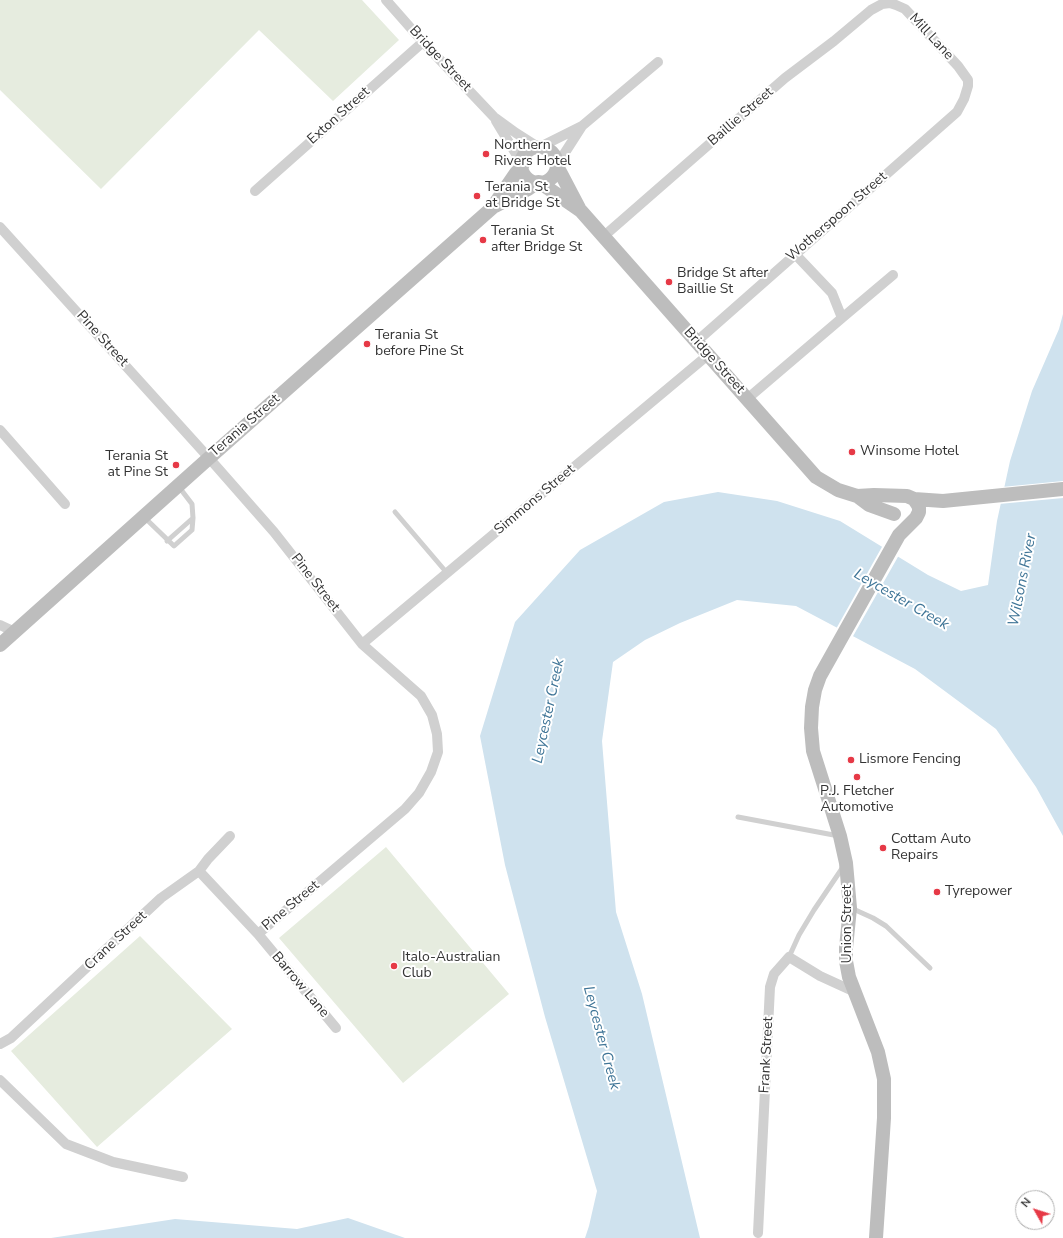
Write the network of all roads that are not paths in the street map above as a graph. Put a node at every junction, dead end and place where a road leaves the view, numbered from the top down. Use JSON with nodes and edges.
{"nodes":[{"id":1,"x":386,"y":0,"type":"edge"},
{"id":2,"x":882,"y":4,"type":"joint"},
{"id":3,"x":423,"y":42,"type":"junction"},
{"id":4,"x":658,"y":62,"type":"dead end"},
{"id":5,"x":968,"y":86,"type":"joint"},
{"id":6,"x":494,"y":117,"type":"junction"},
{"id":7,"x":582,"y":126,"type":"junction"},
{"id":8,"x":539,"y":147,"type":"junction"},
{"id":9,"x":522,"y":165,"type":"junction"},
{"id":10,"x":557,"y":166,"type":"junction"},
{"id":11,"x":539,"y":182,"type":"junction"},
{"id":12,"x":255,"y":191,"type":"dead end"},
{"id":13,"x":492,"y":208,"type":"junction"},
{"id":14,"x":581,"y":211,"type":"junction"},
{"id":15,"x":0,"y":227,"type":"edge"},
{"id":16,"x":604,"y":236,"type":"junction"},
{"id":17,"x":795,"y":254,"type":"junction"},
{"id":18,"x":893,"y":275,"type":"dead end"},
{"id":19,"x":842,"y":318,"type":"junction"},
{"id":20,"x":696,"y":342,"type":"junction"},
{"id":21,"x":708,"y":355,"type":"junction"},
{"id":22,"x":748,"y":399,"type":"junction"},
{"id":23,"x":0,"y":430,"type":"edge"},
{"id":24,"x":209,"y":458,"type":"junction"},
{"id":25,"x":177,"y":486,"type":"junction"},
{"id":26,"x":1063,"y":489,"type":"edge"},
{"id":27,"x":857,"y":496,"type":"junction"},
{"id":28,"x":908,"y":498,"type":"junction"},
{"id":29,"x":943,"y":501,"type":"junction"},
{"id":30,"x":65,"y":504,"type":"dead end"},
{"id":31,"x":395,"y":512,"type":"dead end"},
{"id":32,"x":143,"y":517,"type":"junction"},
{"id":33,"x":896,"y":517,"type":"junction"},
{"id":34,"x":193,"y":518,"type":"junction"},
{"id":35,"x":915,"y":518,"type":"junction"},
{"id":36,"x":899,"y":535,"type":"junction"},
{"id":37,"x":167,"y":541,"type":"junction"},
{"id":38,"x":447,"y":573,"type":"junction"},
{"id":39,"x":0,"y":625,"type":"edge"},
{"id":40,"x":15,"y":632,"type":"junction"},
{"id":41,"x":362,"y":644,"type":"junction"},
{"id":42,"x":0,"y":645,"type":"edge"},
{"id":43,"x":738,"y":817,"type":"dead end"},
{"id":44,"x":230,"y":836,"type":"dead end"},
{"id":45,"x":840,"y":836,"type":"junction"},
{"id":46,"x":846,"y":863,"type":"junction"},
{"id":47,"x":199,"y":871,"type":"junction"},
{"id":48,"x":850,"y":908,"type":"junction"},
{"id":49,"x":258,"y":934,"type":"junction"},
{"id":50,"x":789,"y":957,"type":"junction"},
{"id":51,"x":930,"y":968,"type":"dead end"},
{"id":52,"x":854,"y":992,"type":"junction"},
{"id":53,"x":336,"y":1028,"type":"dead end"},
{"id":54,"x":0,"y":1044,"type":"edge"},
{"id":55,"x":0,"y":1080,"type":"edge"},
{"id":56,"x":183,"y":1177,"type":"dead end"},
{"id":57,"x":758,"y":1233,"type":"dead end"},
{"id":58,"x":876,"y":1238,"type":"edge"}],
"edges":[{"from":1,"to":3,"type":"street","name":"Bridge Street"},
{"from":2,"to":5,"type":"street","name":"Mill Lane"},
{"from":2,"to":16,"type":"street","name":"Baillie Street"},
{"from":3,"to":6,"type":"street","name":"Bridge Street"},
{"from":3,"to":12,"type":"street","name":"Exton Street"},
{"from":4,"to":7,"type":"street"},
{"from":5,"to":17,"type":"street","name":"Wotherspoon Street"},
{"from":6,"to":8,"type":"street","name":"Bridge Street"},
{"from":6,"to":9,"type":"street","name":"Bridge Street"},
{"from":7,"to":8,"type":"street"},
{"from":7,"to":10,"type":"street"},
{"from":8,"to":9,"type":"main road"},
{"from":8,"to":10,"type":"main road"},
{"from":9,"to":11,"type":"main road"},
{"from":9,"to":13,"type":"main road","name":"Terania Street"},
{"from":10,"to":11,"type":"main road"},
{"from":10,"to":14,"type":"main road","name":"Bridge Street"},
{"from":11,"to":13,"type":"main road","name":"Terania Street"},
{"from":11,"to":14,"type":"main road","name":"Bridge Street"},
{"from":13,"to":24,"type":"main road","name":"Terania Street"},
{"from":14,"to":16,"type":"main road","name":"Bridge Street"},
{"from":15,"to":24,"type":"street","name":"Pine Street"},
{"from":16,"to":20,"type":"main road","name":"Bridge Street"},
{"from":17,"to":19,"type":"street"},
{"from":17,"to":20,"type":"street","name":"Wotherspoon Street"},
{"from":18,"to":19,"type":"street"},
{"from":19,"to":22,"type":"street"},
{"from":20,"to":21,"type":"main road","name":"Bridge Street"},
{"from":21,"to":22,"type":"main road","name":"Bridge Street"},
{"from":21,"to":38,"type":"street","name":"Simmons Street"},
{"from":22,"to":27,"type":"main road","name":"Bridge Street"},
{"from":23,"to":30,"type":"street"},
{"from":24,"to":25,"type":"main road","name":"Terania Street"},
{"from":24,"to":41,"type":"street","name":"Pine Street"},
{"from":25,"to":32,"type":"main road","name":"Terania Street"},
{"from":25,"to":34,"type":"lane"},
{"from":26,"to":29,"type":"main road","name":"Bridge Street"},
{"from":27,"to":28,"type":"main road","name":"Bridge Street"},
{"from":27,"to":33,"type":"main road","name":"Bridge Street"},
{"from":28,"to":29,"type":"main road","name":"Bridge Street"},
{"from":28,"to":33,"type":"main road"},
{"from":28,"to":35,"type":"main road"},
{"from":29,"to":35,"type":"main road","name":"Bridge Street"},
{"from":31,"to":38,"type":"lane"},
{"from":32,"to":37,"type":"lane"},
{"from":32,"to":40,"type":"main road","name":"Terania Street"},
{"from":33,"to":35,"type":"main road"},
{"from":33,"to":36,"type":"main road"},
{"from":34,"to":37,"type":"lane"},
{"from":34,"to":37,"type":"lane"},
{"from":35,"to":36,"type":"main road","name":"Union Street"},
{"from":36,"to":45,"type":"main road","name":"Union Street"},
{"from":38,"to":41,"type":"street","name":"Simmons Street"},
{"from":39,"to":40,"type":"street"},
{"from":40,"to":42,"type":"main road","name":"Terania Street"},
{"from":41,"to":49,"type":"street","name":"Pine Street"},
{"from":43,"to":45,"type":"lane"},
{"from":44,"to":47,"type":"street","name":"Crane Street"},
{"from":45,"to":46,"type":"main road","name":"Union Street"},
{"from":46,"to":48,"type":"main road","name":"Union Street"},
{"from":46,"to":50,"type":"lane"},
{"from":47,"to":49,"type":"street","name":"Barrow Lane"},
{"from":47,"to":54,"type":"street","name":"Crane Street"},
{"from":48,"to":51,"type":"lane"},
{"from":48,"to":52,"type":"main road","name":"Union Street"},
{"from":49,"to":53,"type":"street","name":"Barrow Lane"},
{"from":50,"to":52,"type":"street"},
{"from":50,"to":57,"type":"street","name":"Frank Street"},
{"from":52,"to":58,"type":"main road","name":"Union Street"},
{"from":55,"to":56,"type":"street"}]}
